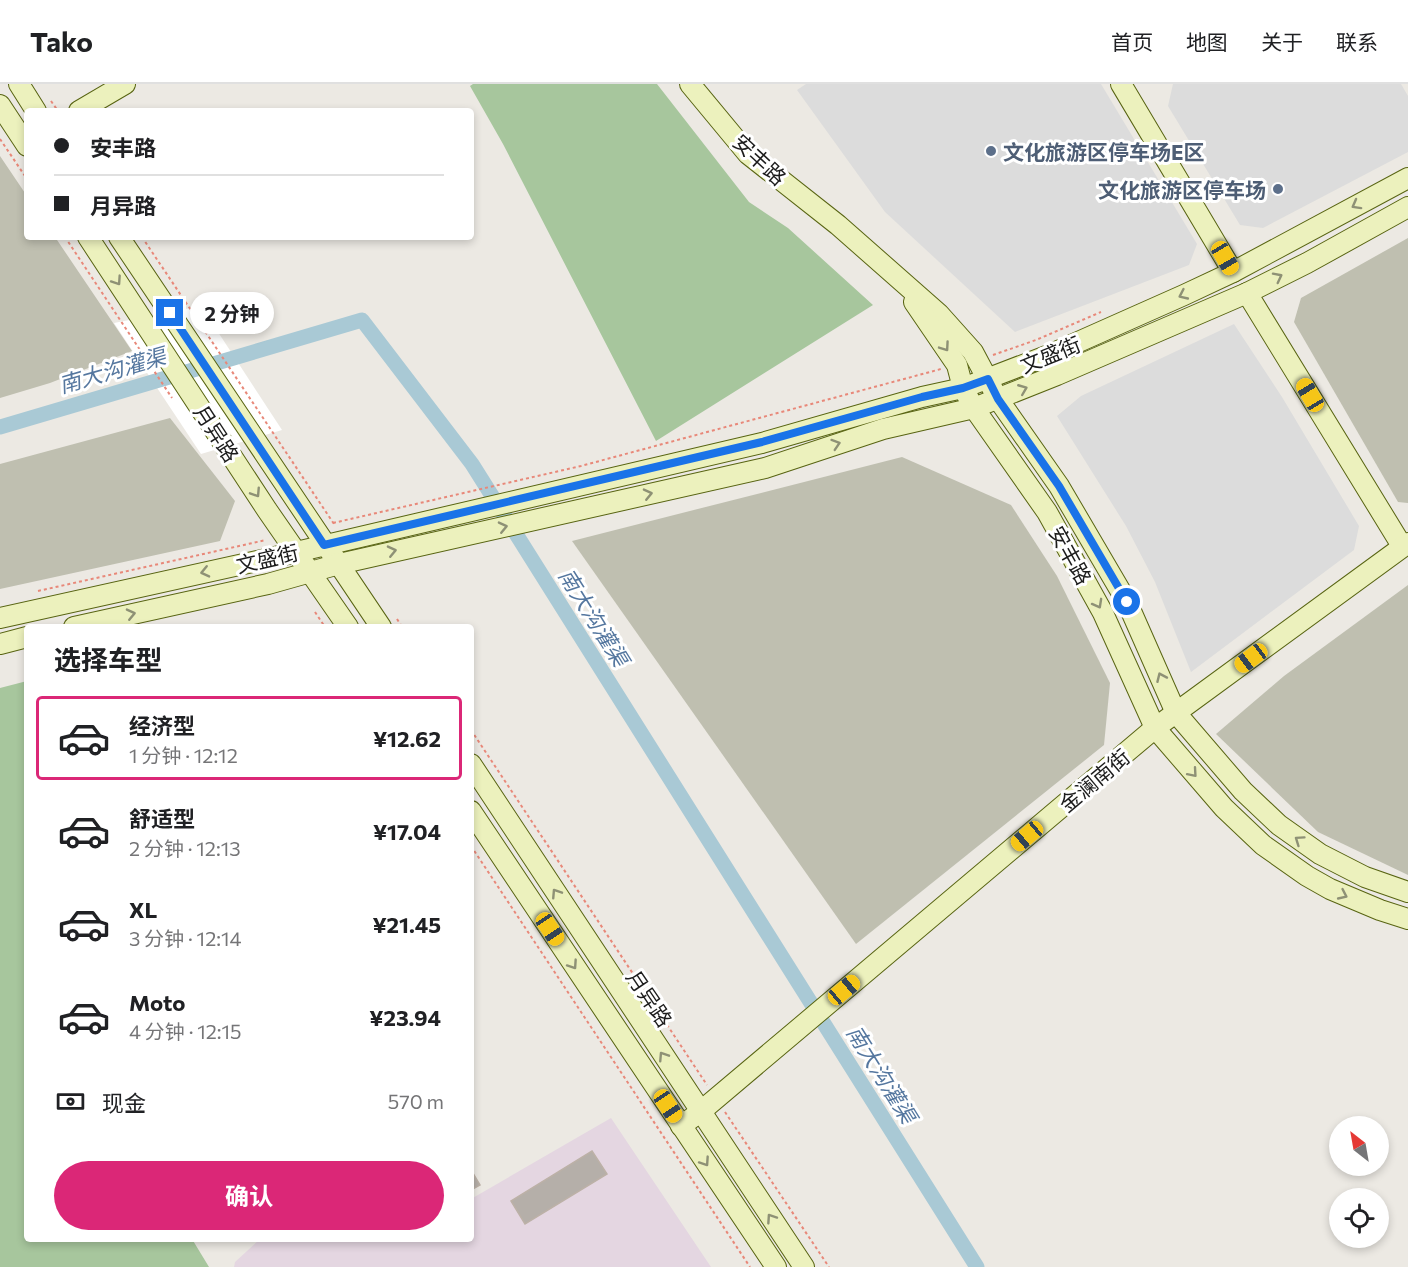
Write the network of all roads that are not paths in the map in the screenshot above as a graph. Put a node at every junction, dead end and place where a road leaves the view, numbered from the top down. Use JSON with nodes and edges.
{"nodes":[{"id":1,"x":18,"y":84,"type":"edge"},
{"id":2,"x":125,"y":84,"type":"edge"},
{"id":3,"x":691,"y":84,"type":"edge"},
{"id":4,"x":1124,"y":85,"type":"edge"},
{"id":5,"x":0,"y":105,"type":"edge"},
{"id":6,"x":34,"y":108,"type":"edge"},
{"id":7,"x":84,"y":108,"type":"edge"},
{"id":8,"x":24,"y":141,"type":"edge"},
{"id":9,"x":1408,"y":178,"type":"edge"},
{"id":10,"x":1408,"y":207,"type":"edge"},
{"id":11,"x":838,"y":225,"type":"junction"},
{"id":12,"x":90,"y":240,"type":"edge"},
{"id":13,"x":121,"y":240,"type":"edge"},
{"id":14,"x":1233,"y":272,"type":"junction"},
{"id":15,"x":1247,"y":293,"type":"junction"},
{"id":16,"x":988,"y":379,"type":"junction"},
{"id":17,"x":963,"y":388,"type":"junction"},
{"id":18,"x":998,"y":399,"type":"junction"},
{"id":19,"x":974,"y":408,"type":"junction"},
{"id":20,"x":318,"y":537,"type":"junction"},
{"id":21,"x":290,"y":543,"type":"junction"},
{"id":22,"x":1405,"y":544,"type":"edge"},
{"id":23,"x":339,"y":564,"type":"junction"},
{"id":24,"x":311,"y":572,"type":"junction"},
{"id":25,"x":0,"y":618,"type":"edge"},
{"id":26,"x":88,"y":624,"type":"edge"},
{"id":27,"x":346,"y":624,"type":"edge"},
{"id":28,"x":379,"y":624,"type":"edge"},
{"id":29,"x":24,"y":639,"type":"edge"},
{"id":30,"x":0,"y":644,"type":"edge"},
{"id":31,"x":1176,"y":713,"type":"junction"},
{"id":32,"x":1155,"y":728,"type":"junction"},
{"id":33,"x":474,"y":769,"type":"edge"},
{"id":34,"x":474,"y":816,"type":"edge"},
{"id":35,"x":1408,"y":892,"type":"edge"},
{"id":36,"x":1408,"y":919,"type":"edge"},
{"id":37,"x":700,"y":1112,"type":"junction"},
{"id":38,"x":681,"y":1126,"type":"junction"},
{"id":39,"x":776,"y":1267,"type":"edge"},
{"id":40,"x":804,"y":1267,"type":"edge"}],
"edges":[{"from":1,"to":6,"type":"main road"},
{"from":2,"to":7,"type":"main road"},
{"from":3,"to":11,"type":"main road","name":"安丰路"},
{"from":4,"to":14,"type":"main road"},
{"from":5,"to":8,"type":"main road"},
{"from":9,"to":14,"type":"main road","name":"文盛街","one_way":true},
{"from":15,"to":10,"type":"main road","name":"文盛街","one_way":true},
{"from":11,"to":16,"type":"main road","name":"安丰路"},
{"from":11,"to":17,"type":"main road","name":"安丰路","one_way":true},
{"from":12,"to":21,"type":"main road","name":"月异路","one_way":true},
{"from":13,"to":20,"type":"main road","name":"月异路"},
{"from":14,"to":16,"type":"main road","name":"文盛街","one_way":true},
{"from":18,"to":15,"type":"main road","name":"文盛街","one_way":true},
{"from":15,"to":22,"type":"main road"},
{"from":16,"to":17,"type":"main road","name":"文盛街"},
{"from":16,"to":18,"type":"main road","name":"安丰路"},
{"from":17,"to":19,"type":"main road","name":"安丰路"},
{"from":17,"to":20,"type":"main road","name":"文盛街"},
{"from":18,"to":19,"type":"main road","name":"文盛街"},
{"from":31,"to":18,"type":"main road","name":"安丰路","one_way":true},
{"from":23,"to":19,"type":"main road","name":"文盛街","one_way":true},
{"from":19,"to":32,"type":"main road","name":"安丰路","one_way":true},
{"from":20,"to":21,"type":"main road","name":"文盛街"},
{"from":20,"to":23,"type":"main road","name":"月异路"},
{"from":21,"to":24,"type":"main road","name":"月异路"},
{"from":21,"to":25,"type":"main road","name":"文盛街","one_way":true},
{"from":22,"to":31,"type":"main road","name":"金澜南街"},
{"from":23,"to":24,"type":"main road","name":"文盛街"},
{"from":23,"to":28,"type":"main road","name":"月异路"},
{"from":26,"to":24,"type":"main road","name":"文盛街","one_way":true},
{"from":24,"to":27,"type":"main road","name":"月异路"},
{"from":29,"to":30,"type":"main road"},
{"from":31,"to":32,"type":"main road","name":"金澜南街"},
{"from":35,"to":31,"type":"main road","name":"安丰路","one_way":true},
{"from":32,"to":36,"type":"main road","name":"安丰路","one_way":true},
{"from":32,"to":37,"type":"main road","name":"金澜南街"},
{"from":37,"to":33,"type":"main road","name":"月异路","one_way":true},
{"from":34,"to":38,"type":"main road","one_way":true},
{"from":37,"to":38,"type":"main road","name":"金澜南街"},
{"from":40,"to":37,"type":"main road","name":"月异路","one_way":true},
{"from":38,"to":39,"type":"main road","one_way":true}]}
